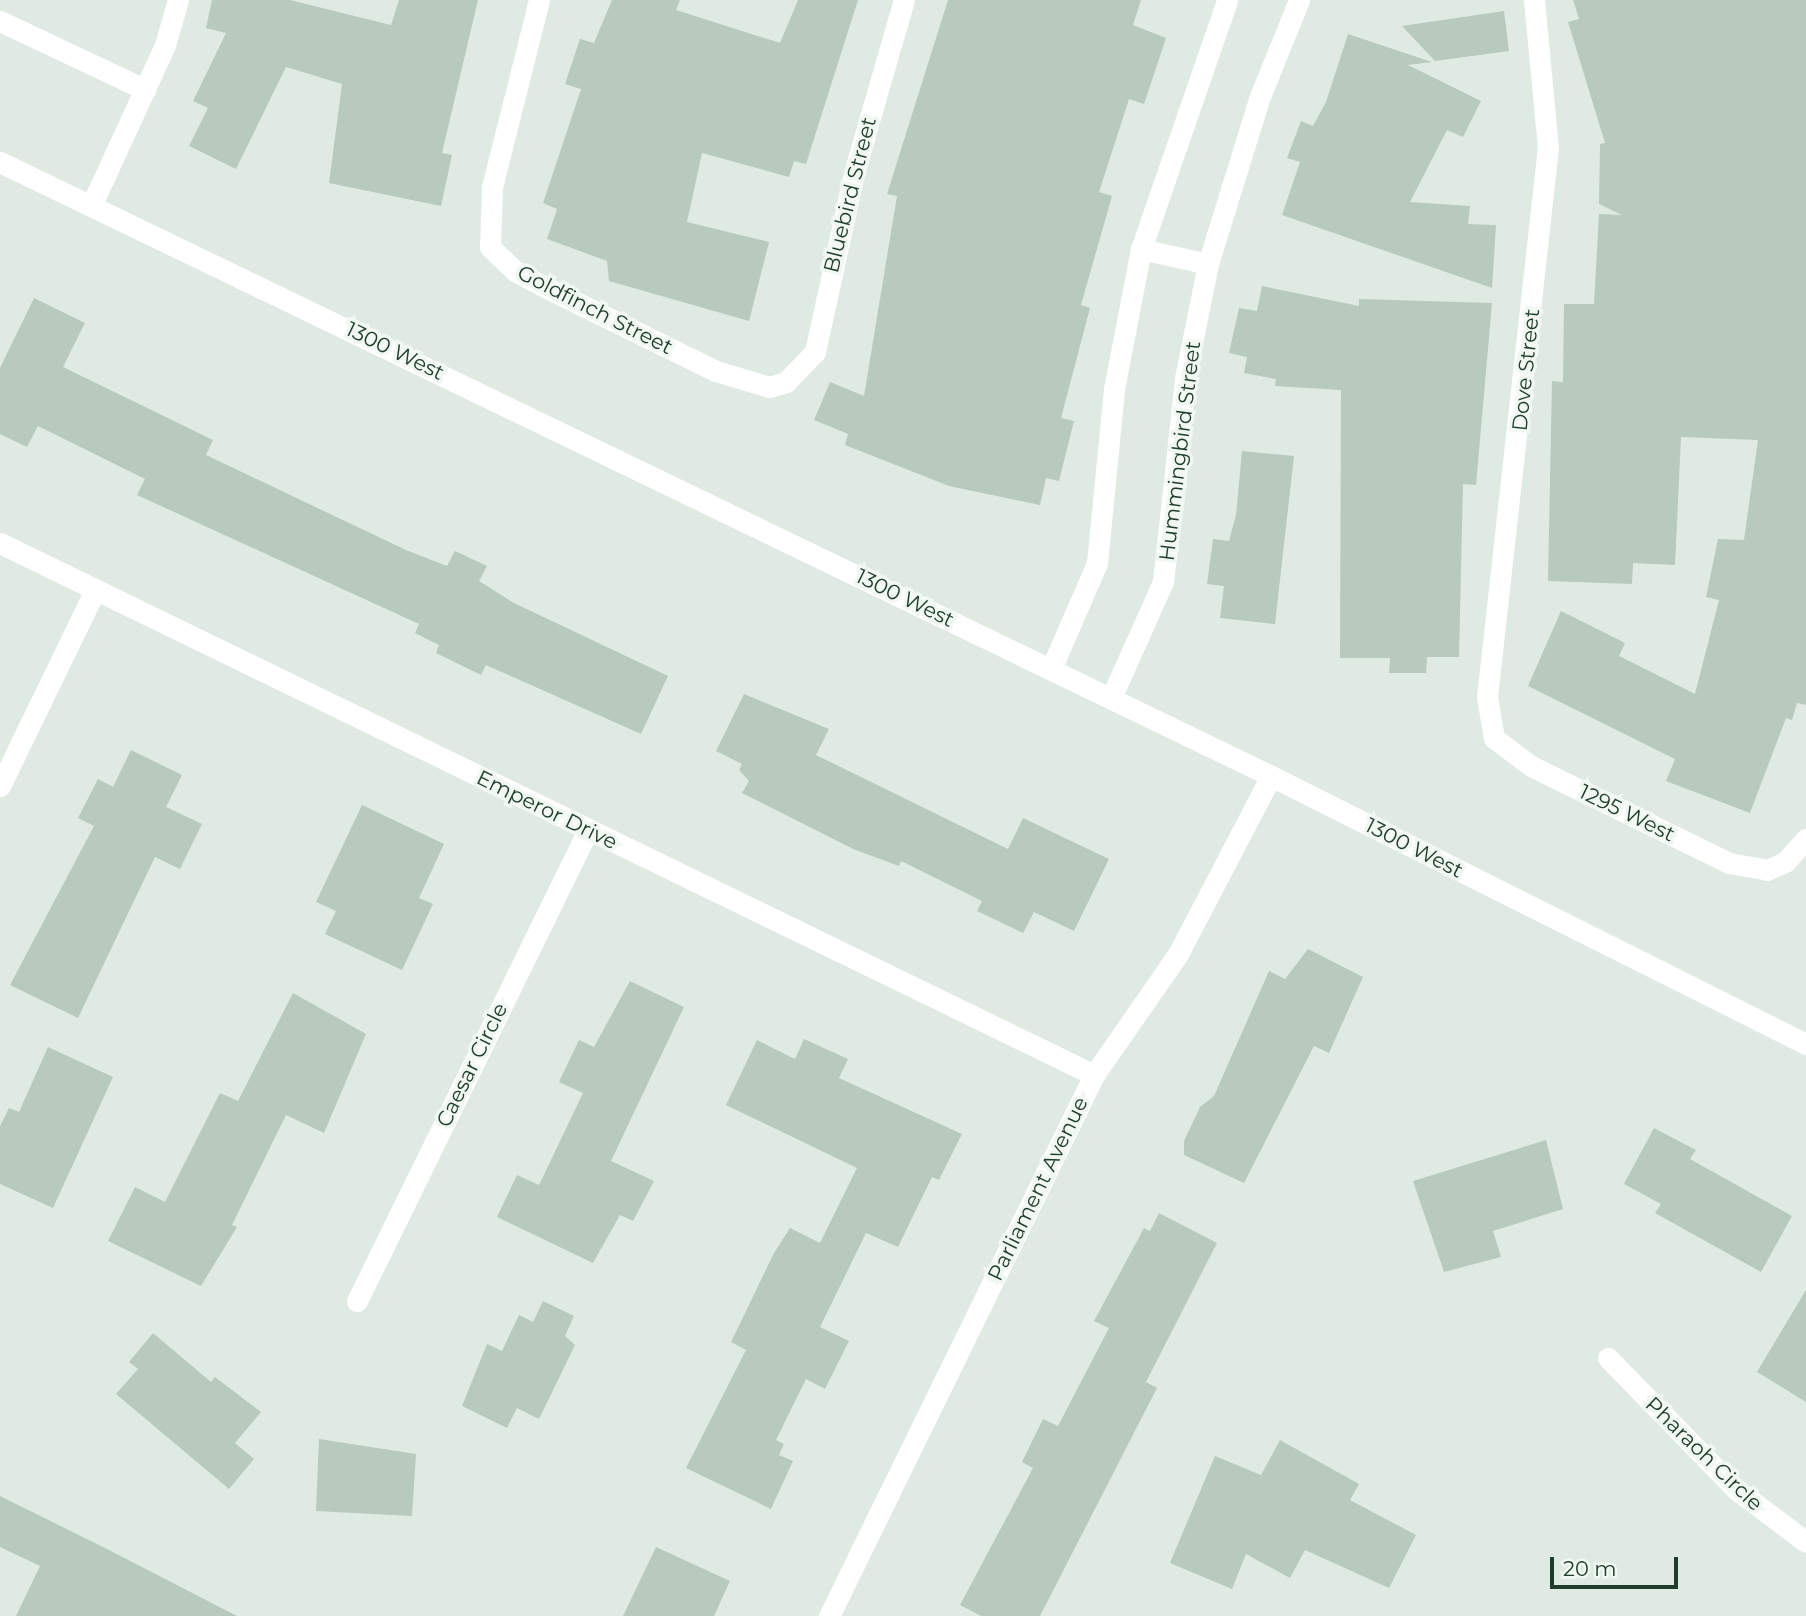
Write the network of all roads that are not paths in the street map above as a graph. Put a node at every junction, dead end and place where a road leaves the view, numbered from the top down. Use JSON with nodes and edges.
{"nodes":[{"id":1,"x":178,"y":0,"type":"edge"},
{"id":2,"x":539,"y":0,"type":"edge"},
{"id":3,"x":904,"y":0,"type":"edge"},
{"id":4,"x":1227,"y":0,"type":"edge"},
{"id":5,"x":1299,"y":0,"type":"edge"},
{"id":6,"x":1534,"y":0,"type":"edge"},
{"id":7,"x":0,"y":21,"type":"edge"},
{"id":8,"x":146,"y":90,"type":"junction"},
{"id":9,"x":0,"y":162,"type":"edge"},
{"id":10,"x":92,"y":204,"type":"junction"},
{"id":11,"x":1141,"y":249,"type":"junction"},
{"id":12,"x":1208,"y":264,"type":"junction"},
{"id":13,"x":786,"y":382,"type":"joint"},
{"id":14,"x":0,"y":543,"type":"edge"},
{"id":15,"x":95,"y":590,"type":"junction"},
{"id":16,"x":1051,"y":669,"type":"junction"},
{"id":17,"x":1111,"y":698,"type":"junction"},
{"id":18,"x":1494,"y":738,"type":"joint"},
{"id":19,"x":1271,"y":776,"type":"junction"},
{"id":20,"x":0,"y":786,"type":"edge"},
{"id":21,"x":588,"y":830,"type":"junction"},
{"id":22,"x":1806,"y":839,"type":"edge"},
{"id":23,"x":1806,"y":1044,"type":"edge"},
{"id":24,"x":1094,"y":1075,"type":"junction"},
{"id":25,"x":357,"y":1300,"type":"dead end"},
{"id":26,"x":1608,"y":1358,"type":"dead end"},
{"id":27,"x":1806,"y":1542,"type":"edge"},
{"id":28,"x":829,"y":1616,"type":"edge"}],
"edges":[{"from":1,"to":8,"type":"street"},
{"from":2,"to":13,"type":"street","name":"Goldfinch Street"},
{"from":3,"to":13,"type":"street","name":"Bluebird Street"},
{"from":4,"to":11,"type":"street"},
{"from":5,"to":12,"type":"street","name":"Hummingbird Street"},
{"from":6,"to":18,"type":"street","name":"Dove Street"},
{"from":7,"to":8,"type":"street"},
{"from":8,"to":10,"type":"street"},
{"from":9,"to":10,"type":"street","name":"1300 West"},
{"from":10,"to":16,"type":"street","name":"1300 West"},
{"from":11,"to":12,"type":"street"},
{"from":11,"to":16,"type":"street"},
{"from":12,"to":17,"type":"street","name":"Hummingbird Street"},
{"from":14,"to":15,"type":"street","name":"Emperor Drive"},
{"from":15,"to":20,"type":"street"},
{"from":15,"to":21,"type":"street","name":"Emperor Drive"},
{"from":16,"to":17,"type":"street","name":"1300 West"},
{"from":17,"to":19,"type":"street","name":"1300 West"},
{"from":18,"to":22,"type":"street","name":"1295 West"},
{"from":19,"to":23,"type":"street","name":"1300 West"},
{"from":19,"to":24,"type":"street","name":"Parliament Avenue"},
{"from":21,"to":24,"type":"street","name":"Emperor Drive"},
{"from":21,"to":25,"type":"street","name":"Caesar Circle"},
{"from":24,"to":28,"type":"street","name":"Parliament Avenue"},
{"from":26,"to":27,"type":"street","name":"Pharaoh Circle"}]}
